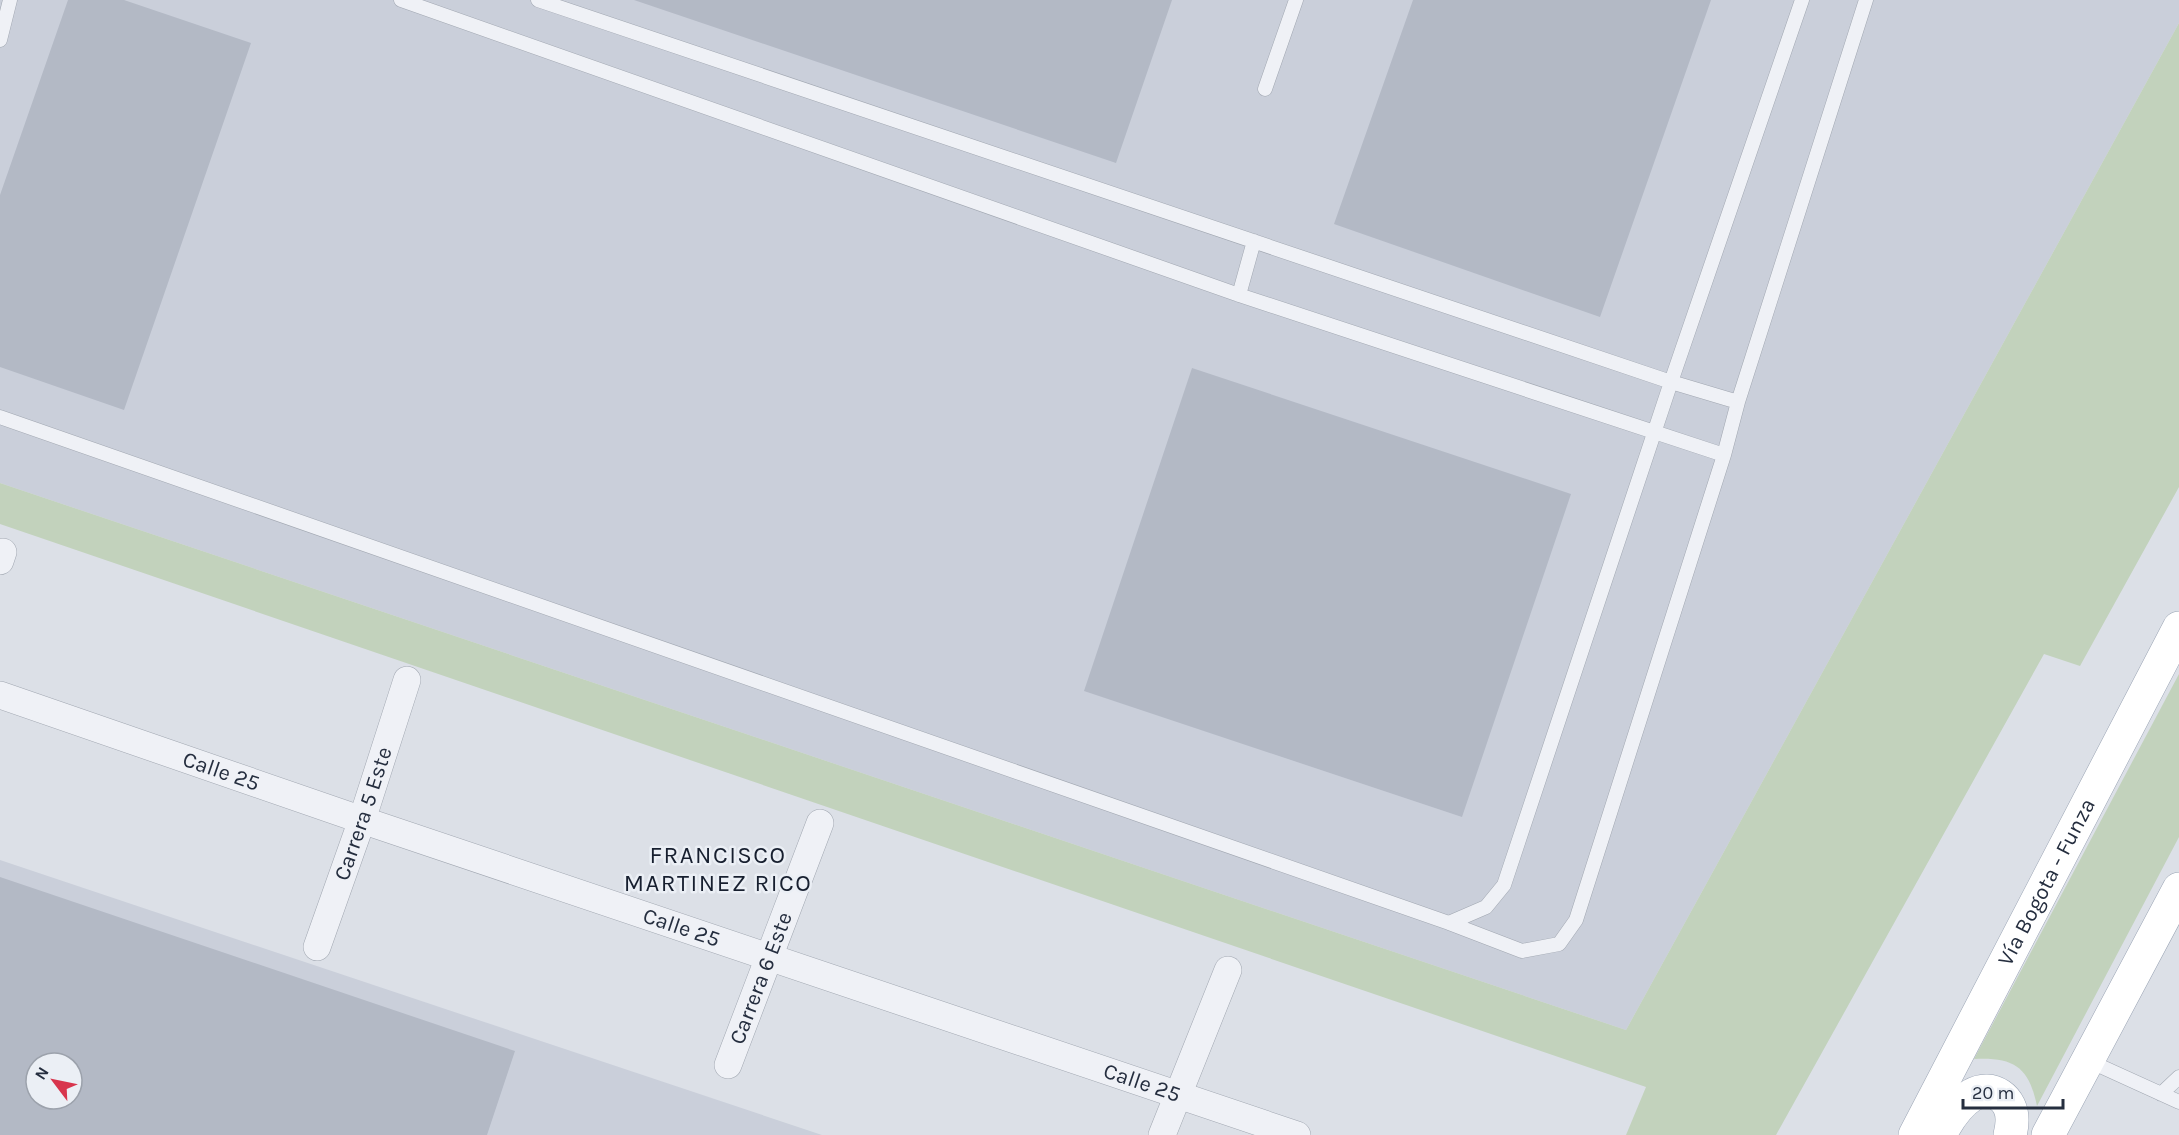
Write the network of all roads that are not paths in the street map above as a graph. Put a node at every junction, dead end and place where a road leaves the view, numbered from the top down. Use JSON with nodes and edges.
{"nodes":[{"id":1,"x":10,"y":0,"type":"edge"},
{"id":2,"x":401,"y":0,"type":"edge"},
{"id":3,"x":538,"y":0,"type":"edge"},
{"id":4,"x":1296,"y":0,"type":"edge"},
{"id":5,"x":1802,"y":0,"type":"edge"},
{"id":6,"x":1866,"y":0,"type":"edge"},
{"id":7,"x":0,"y":40,"type":"edge"},
{"id":8,"x":1266,"y":89,"type":"dead end"},
{"id":9,"x":1254,"y":241,"type":"junction"},
{"id":10,"x":1239,"y":296,"type":"junction"},
{"id":11,"x":1671,"y":382,"type":"junction"},
{"id":12,"x":1738,"y":402,"type":"junction"},
{"id":13,"x":0,"y":417,"type":"edge"},
{"id":14,"x":1656,"y":431,"type":"junction"},
{"id":15,"x":1724,"y":455,"type":"junction"},
{"id":16,"x":2179,"y":628,"type":"edge"},
{"id":17,"x":407,"y":680,"type":"dead end"},
{"id":18,"x":0,"y":695,"type":"edge"},
{"id":19,"x":362,"y":820,"type":"junction"},
{"id":20,"x":820,"y":823,"type":"dead end"},
{"id":21,"x":2179,"y":888,"type":"edge"},
{"id":22,"x":1449,"y":923,"type":"junction"},
{"id":23,"x":317,"y":947,"type":"dead end"},
{"id":24,"x":770,"y":957,"type":"junction"},
{"id":25,"x":1228,"y":970,"type":"dead end"},
{"id":26,"x":2089,"y":1061,"type":"junction"},
{"id":27,"x":728,"y":1065,"type":"dead end"},
{"id":28,"x":2179,"y":1077,"type":"edge"},
{"id":29,"x":2161,"y":1094,"type":"junction"},
{"id":30,"x":1178,"y":1096,"type":"junction"},
{"id":31,"x":2179,"y":1102,"type":"edge"},
{"id":32,"x":1162,"y":1135,"type":"edge"},
{"id":33,"x":1297,"y":1135,"type":"edge"},
{"id":34,"x":1916,"y":1135,"type":"edge"},
{"id":35,"x":1940,"y":1135,"type":"edge"},
{"id":36,"x":2010,"y":1135,"type":"edge"},
{"id":37,"x":2048,"y":1135,"type":"edge"}],
"edges":[{"from":1,"to":7,"type":"lane"},
{"from":2,"to":10,"type":"lane"},
{"from":3,"to":9,"type":"lane"},
{"from":4,"to":8,"type":"lane"},
{"from":5,"to":11,"type":"lane"},
{"from":6,"to":12,"type":"lane"},
{"from":9,"to":10,"type":"lane"},
{"from":9,"to":11,"type":"lane"},
{"from":10,"to":14,"type":"lane"},
{"from":11,"to":12,"type":"lane"},
{"from":11,"to":14,"type":"lane"},
{"from":12,"to":15,"type":"lane"},
{"from":13,"to":22,"type":"lane"},
{"from":14,"to":15,"type":"lane"},
{"from":14,"to":22,"type":"lane"},
{"from":15,"to":22,"type":"lane"},
{"from":16,"to":34,"type":"main road","name":"Vía Bogota - Funza"},
{"from":17,"to":19,"type":"street","name":"Carrera 5 Este"},
{"from":18,"to":19,"type":"street","name":"Calle 25"},
{"from":19,"to":23,"type":"street","name":"Carrera 5 Este"},
{"from":19,"to":24,"type":"street","name":"Calle 25"},
{"from":20,"to":24,"type":"street","name":"Carrera 6 Este"},
{"from":21,"to":26,"type":"main road"},
{"from":24,"to":27,"type":"street","name":"Carrera 6 Este"},
{"from":24,"to":30,"type":"street","name":"Calle 25"},
{"from":25,"to":30,"type":"street"},
{"from":26,"to":29,"type":"lane"},
{"from":26,"to":37,"type":"main road"},
{"from":28,"to":29,"type":"lane"},
{"from":29,"to":31,"type":"lane"},
{"from":30,"to":32,"type":"street"},
{"from":30,"to":33,"type":"street","name":"Calle 25"},
{"from":35,"to":36,"type":"main road"}]}
